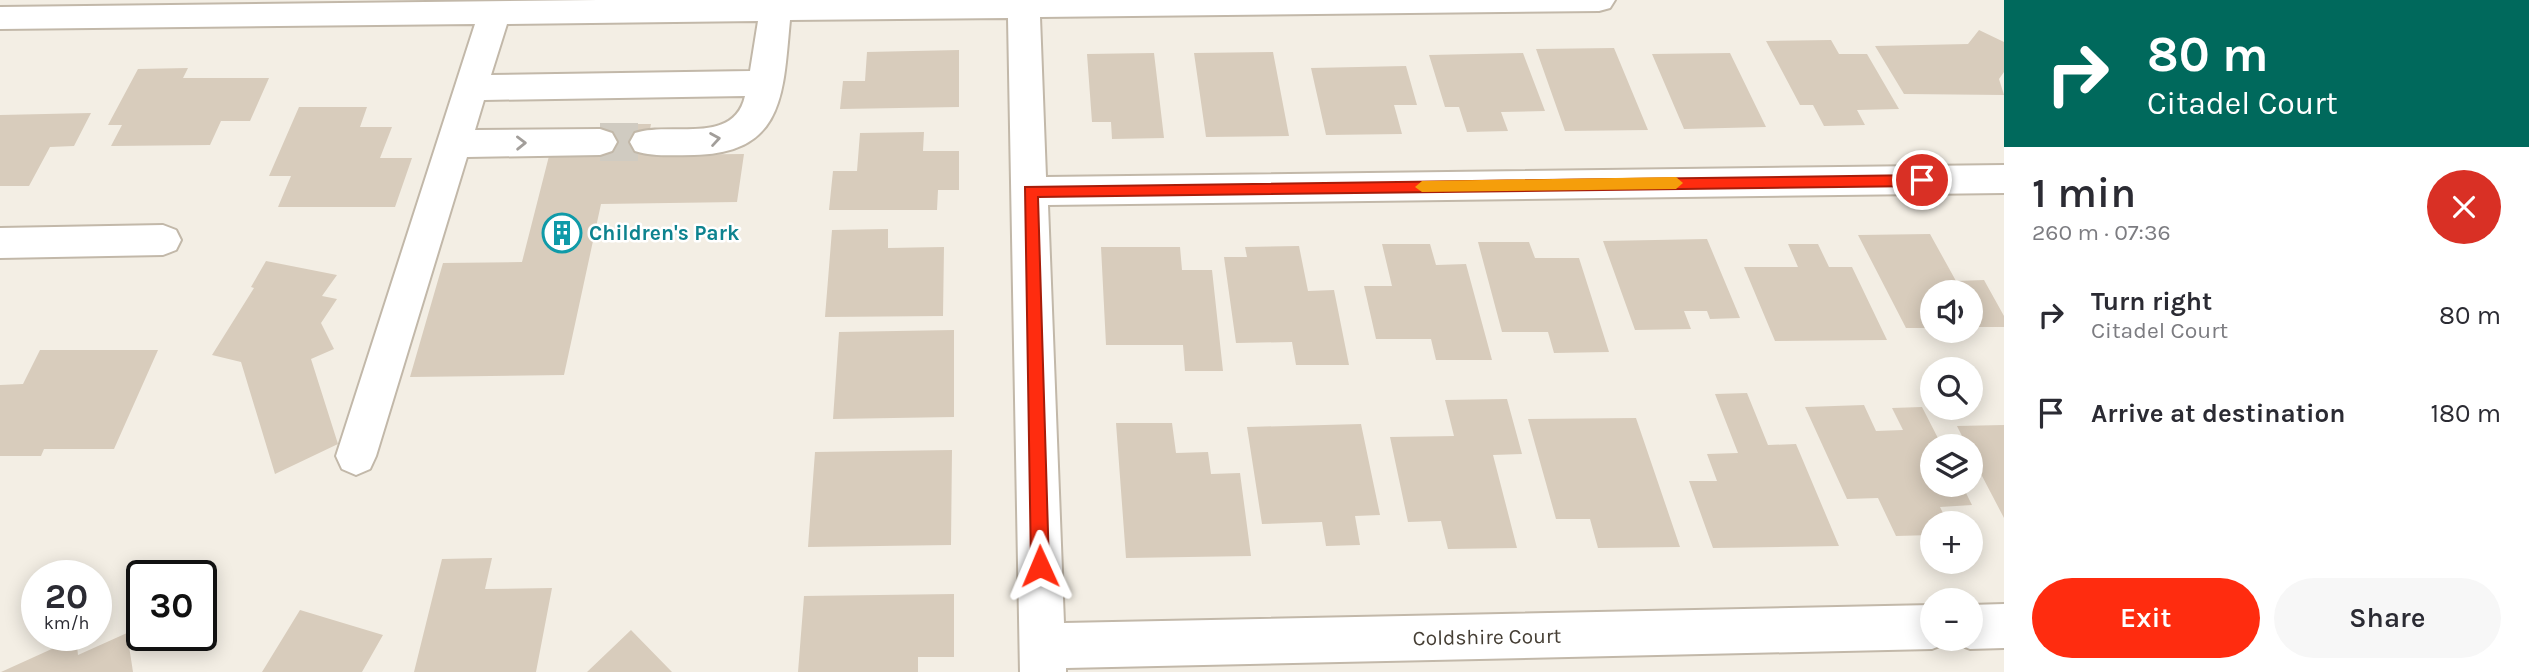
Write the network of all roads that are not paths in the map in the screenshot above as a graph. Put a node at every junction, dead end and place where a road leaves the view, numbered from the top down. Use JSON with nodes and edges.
{"nodes":[{"id":1,"x":1599,"y":0,"type":"edge"},
{"id":2,"x":1304,"y":2,"type":"edge"},
{"id":3,"x":622,"y":6,"type":"edge"},
{"id":4,"x":1024,"y":8,"type":"junction"},
{"id":5,"x":775,"y":10,"type":"junction"},
{"id":6,"x":494,"y":13,"type":"junction"},
{"id":7,"x":0,"y":18,"type":"edge"},
{"id":8,"x":765,"y":83,"type":"junction"},
{"id":9,"x":471,"y":88,"type":"junction"},
{"id":10,"x":600,"y":142,"type":"tunnel mouth"},
{"id":11,"x":647,"y":142,"type":"tunnel mouth"},
{"id":12,"x":453,"y":144,"type":"junction"},
{"id":13,"x":2004,"y":179,"type":"edge"},
{"id":14,"x":1030,"y":191,"type":"junction"},
{"id":15,"x":163,"y":240,"type":"dead end"},
{"id":16,"x":0,"y":243,"type":"edge"},
{"id":17,"x":356,"y":456,"type":"dead end"},
{"id":18,"x":2004,"y":626,"type":"edge"},
{"id":19,"x":1920,"y":627,"type":"edge"},
{"id":20,"x":1983,"y":627,"type":"edge"},
{"id":21,"x":1043,"y":659,"type":"edge"}],
"edges":[{"from":1,"to":2,"type":"street"},
{"from":2,"to":4,"type":"street"},
{"from":3,"to":5,"type":"street"},
{"from":3,"to":6,"type":"street"},
{"from":4,"to":5,"type":"street"},
{"from":4,"to":14,"type":"street"},
{"from":5,"to":8,"type":"street"},
{"from":6,"to":7,"type":"street"},
{"from":6,"to":9,"type":"street"},
{"from":8,"to":9,"type":"street"},
{"from":11,"to":8,"type":"street","one_way":true},
{"from":9,"to":12,"type":"street"},
{"from":12,"to":10,"type":"street","one_way":true},
{"from":12,"to":17,"type":"street"},
{"from":13,"to":14,"type":"street"},
{"from":14,"to":21,"type":"street"},
{"from":15,"to":16,"type":"street"},
{"from":18,"to":20,"type":"street"},
{"from":19,"to":21,"type":"street","name":"Coldshire Court"}]}
